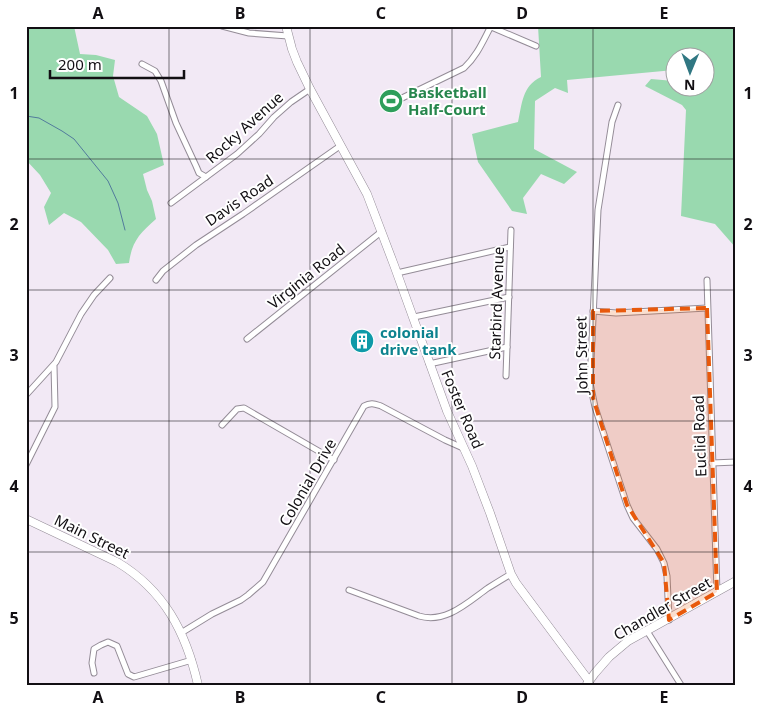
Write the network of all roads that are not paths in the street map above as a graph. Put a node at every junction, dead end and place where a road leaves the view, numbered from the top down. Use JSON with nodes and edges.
{"nodes":[{"id":1,"x":222,"y":26,"type":"edge"},
{"id":2,"x":286,"y":26,"type":"edge"},
{"id":3,"x":490,"y":26,"type":"edge"},
{"id":4,"x":288,"y":36,"type":"junction"},
{"id":5,"x":536,"y":46,"type":"dead end"},
{"id":6,"x":142,"y":64,"type":"dead end"},
{"id":7,"x":310,"y":89,"type":"junction"},
{"id":8,"x":400,"y":98,"type":"dead end"},
{"id":9,"x":618,"y":105,"type":"dead end"},
{"id":10,"x":340,"y":146,"type":"junction"},
{"id":11,"x":206,"y":177,"type":"junction"},
{"id":12,"x":171,"y":203,"type":"dead end"},
{"id":13,"x":511,"y":230,"type":"dead end"},
{"id":14,"x":381,"y":232,"type":"junction"},
{"id":15,"x":510,"y":247,"type":"junction"},
{"id":16,"x":397,"y":273,"type":"junction"},
{"id":17,"x":110,"y":278,"type":"dead end"},
{"id":18,"x":156,"y":280,"type":"dead end"},
{"id":19,"x":707,"y":280,"type":"dead end"},
{"id":20,"x":509,"y":297,"type":"junction"},
{"id":21,"x":707,"y":308,"type":"junction"},
{"id":22,"x":593,"y":311,"type":"junction"},
{"id":23,"x":414,"y":318,"type":"junction"},
{"id":24,"x":247,"y":339,"type":"dead end"},
{"id":25,"x":507,"y":347,"type":"junction"},
{"id":26,"x":430,"y":364,"type":"junction"},
{"id":27,"x":54,"y":365,"type":"junction"},
{"id":28,"x":506,"y":376,"type":"dead end"},
{"id":29,"x":26,"y":395,"type":"edge"},
{"id":30,"x":222,"y":425,"type":"dead end"},
{"id":31,"x":463,"y":448,"type":"junction"},
{"id":32,"x":334,"y":460,"type":"junction"},
{"id":33,"x":736,"y":462,"type":"edge"},
{"id":34,"x":712,"y":463,"type":"junction"},
{"id":35,"x":26,"y":465,"type":"edge"},
{"id":36,"x":26,"y":519,"type":"edge"},
{"id":37,"x":512,"y":574,"type":"junction"},
{"id":38,"x":736,"y":581,"type":"edge"},
{"id":39,"x":349,"y":590,"type":"dead end"},
{"id":40,"x":717,"y":592,"type":"junction"},
{"id":41,"x":669,"y":620,"type":"junction"},
{"id":42,"x":647,"y":631,"type":"junction"},
{"id":43,"x":181,"y":633,"type":"junction"},
{"id":44,"x":192,"y":660,"type":"junction"},
{"id":45,"x":94,"y":673,"type":"dead end"},
{"id":46,"x":588,"y":683,"type":"edge"},
{"id":47,"x":198,"y":685,"type":"edge"},
{"id":48,"x":681,"y":685,"type":"edge"}],
"edges":[{"from":1,"to":4,"type":"street"},
{"from":2,"to":4,"type":"street","name":"Foster Road"},
{"from":3,"to":5,"type":"street"},
{"from":3,"to":8,"type":"street"},
{"from":4,"to":7,"type":"street","name":"Foster Road"},
{"from":6,"to":11,"type":"street"},
{"from":7,"to":10,"type":"street","name":"Foster Road"},
{"from":7,"to":11,"type":"street","name":"Rocky Avenue"},
{"from":9,"to":22,"type":"street","name":"John Street"},
{"from":10,"to":14,"type":"street","name":"Foster Road"},
{"from":10,"to":18,"type":"street","name":"Davis Road"},
{"from":11,"to":12,"type":"street","name":"Rocky Avenue"},
{"from":13,"to":15,"type":"street","name":"Starbird Avenue"},
{"from":14,"to":16,"type":"street","name":"Foster Road"},
{"from":14,"to":24,"type":"street","name":"Virginia Road"},
{"from":15,"to":16,"type":"street"},
{"from":15,"to":20,"type":"street","name":"Starbird Avenue"},
{"from":16,"to":23,"type":"street","name":"Foster Road"},
{"from":17,"to":27,"type":"street"},
{"from":19,"to":21,"type":"street","name":"Euclid Road"},
{"from":20,"to":23,"type":"street"},
{"from":20,"to":25,"type":"street","name":"Starbird Avenue"},
{"from":21,"to":22,"type":"street"},
{"from":21,"to":34,"type":"street","name":"Euclid Road"},
{"from":22,"to":41,"type":"street","name":"John Street"},
{"from":23,"to":26,"type":"street","name":"Foster Road"},
{"from":25,"to":26,"type":"street"},
{"from":25,"to":28,"type":"street","name":"Starbird Avenue"},
{"from":26,"to":31,"type":"street","name":"Foster Road"},
{"from":27,"to":29,"type":"street"},
{"from":27,"to":35,"type":"street"},
{"from":30,"to":32,"type":"street"},
{"from":31,"to":32,"type":"street","name":"Colonial Drive"},
{"from":31,"to":37,"type":"street","name":"Foster Road"},
{"from":32,"to":43,"type":"street","name":"Colonial Drive"},
{"from":33,"to":34,"type":"street"},
{"from":34,"to":40,"type":"street","name":"Euclid Road"},
{"from":36,"to":43,"type":"street","name":"Main Street"},
{"from":37,"to":39,"type":"street"},
{"from":37,"to":46,"type":"street","name":"Foster Road"},
{"from":38,"to":40,"type":"street","name":"Chandler Street"},
{"from":40,"to":41,"type":"street","name":"Chandler Street"},
{"from":41,"to":42,"type":"street","name":"Chandler Street"},
{"from":42,"to":46,"type":"street","name":"Chandler Street"},
{"from":42,"to":48,"type":"street"},
{"from":43,"to":44,"type":"street","name":"Main Street"},
{"from":44,"to":45,"type":"street"},
{"from":44,"to":47,"type":"street","name":"Main Street"}]}
